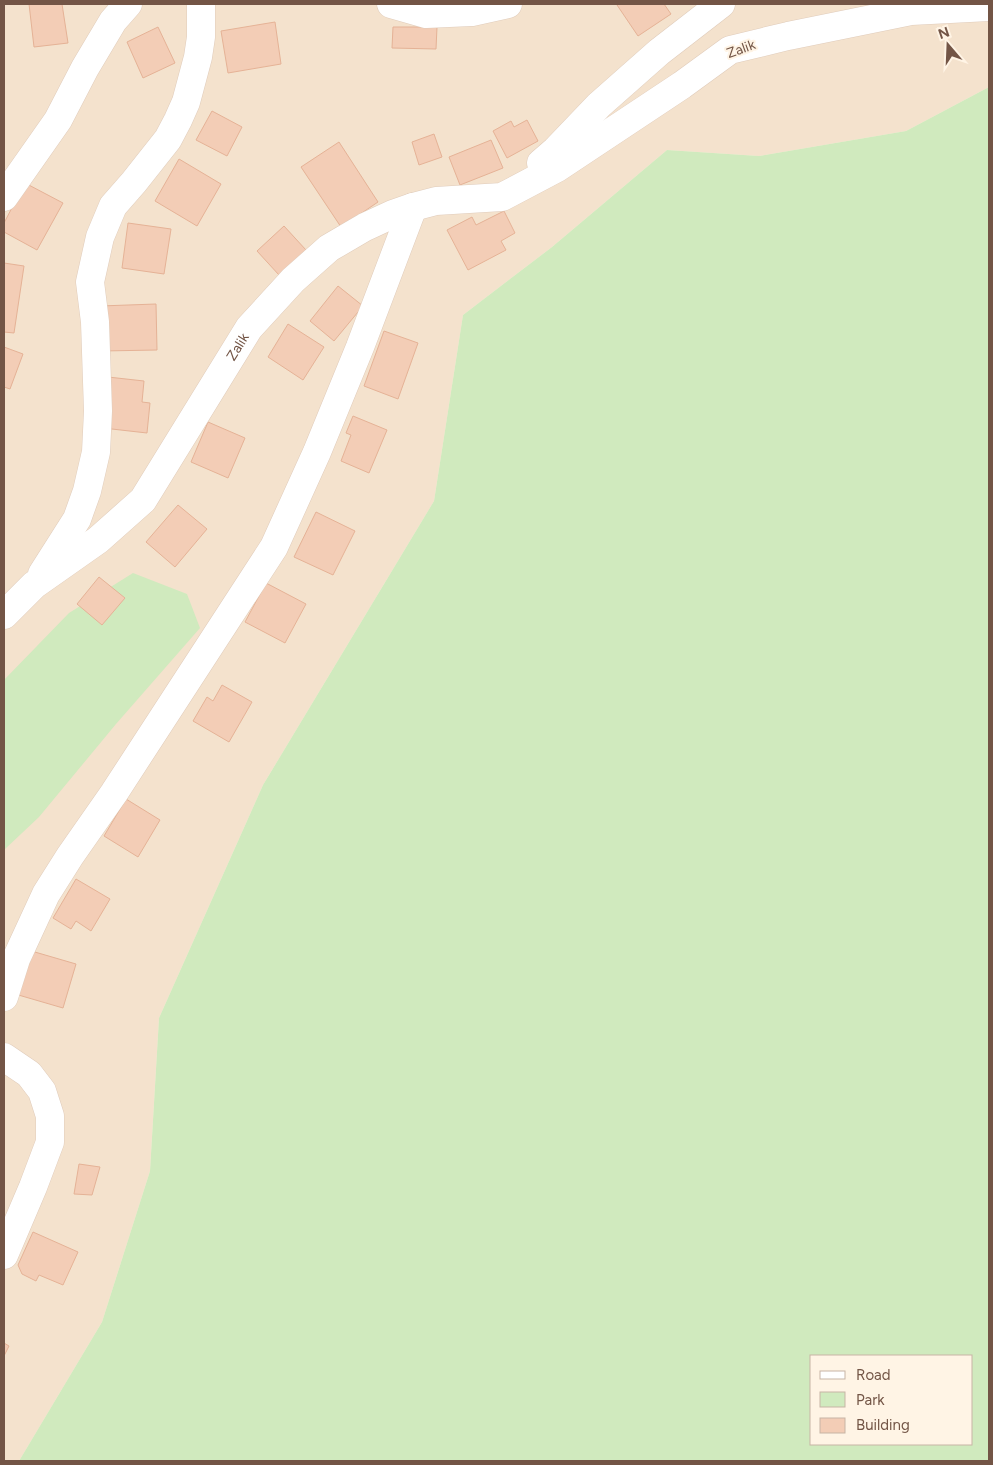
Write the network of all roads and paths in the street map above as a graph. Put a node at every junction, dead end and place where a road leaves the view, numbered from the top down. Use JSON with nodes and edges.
{"nodes":[{"id":1,"x":128,"y":4,"type":"edge"},
{"id":2,"x":201,"y":4,"type":"edge"},
{"id":3,"x":391,"y":4,"type":"edge"},
{"id":4,"x":508,"y":4,"type":"edge"},
{"id":5,"x":721,"y":4,"type":"edge"},
{"id":6,"x":989,"y":7,"type":"edge"},
{"id":7,"x":4,"y":197,"type":"edge"},
{"id":8,"x":502,"y":197,"type":"junction"},
{"id":9,"x":412,"y":207,"type":"junction"},
{"id":10,"x":34,"y":585,"type":"junction"},
{"id":11,"x":4,"y":615,"type":"edge"},
{"id":12,"x":4,"y":997,"type":"edge"},
{"id":13,"x":4,"y":1057,"type":"edge"},
{"id":14,"x":4,"y":1255,"type":"edge"}],
"edges":[{"from":1,"to":7,"type":"street"},
{"from":2,"to":10,"type":"street","name":"Zalik"},
{"from":3,"to":4,"type":"street"},
{"from":5,"to":8,"type":"street"},
{"from":6,"to":8,"type":"street","name":"Zalik"},
{"from":8,"to":9,"type":"street","name":"Zalik"},
{"from":9,"to":10,"type":"street","name":"Zalik"},
{"from":9,"to":12,"type":"street"},
{"from":10,"to":11,"type":"street","name":"Zalik"},
{"from":13,"to":14,"type":"street"}]}
